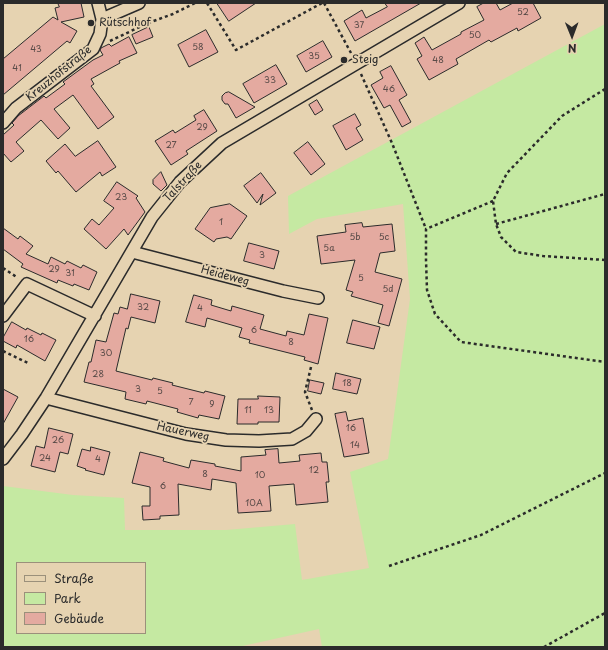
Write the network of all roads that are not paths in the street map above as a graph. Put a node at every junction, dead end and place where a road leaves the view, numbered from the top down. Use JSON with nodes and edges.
{"nodes":[{"id":1,"x":98,"y":3,"type":"edge"},
{"id":2,"x":139,"y":3,"type":"edge"},
{"id":3,"x":459,"y":3,"type":"edge"},
{"id":4,"x":102,"y":18,"type":"junction"},
{"id":5,"x":3,"y":123,"type":"edge"},
{"id":6,"x":132,"y":252,"type":"junction"},
{"id":7,"x":318,"y":298,"type":"dead end"},
{"id":8,"x":3,"y":316,"type":"edge"},
{"id":9,"x":95,"y":316,"type":"junction"},
{"id":10,"x":46,"y":398,"type":"junction"},
{"id":11,"x":316,"y":419,"type":"road end"},
{"id":12,"x":3,"y":459,"type":"edge"}],
"edges":[{"from":1,"to":4,"type":"street"},
{"from":2,"to":4,"type":"street"},
{"from":3,"to":6,"type":"street","name":"Talstraße"},
{"from":4,"to":5,"type":"street","name":"Kreuzhofstraße"},
{"from":6,"to":7,"type":"street","name":"Heideweg"},
{"from":6,"to":9,"type":"street","name":"Talstraße"},
{"from":8,"to":9,"type":"street"},
{"from":9,"to":10,"type":"street","name":"Talstraße"},
{"from":10,"to":11,"type":"street","name":"Hauerweg"},
{"from":10,"to":12,"type":"street","name":"Talstraße"}]}
